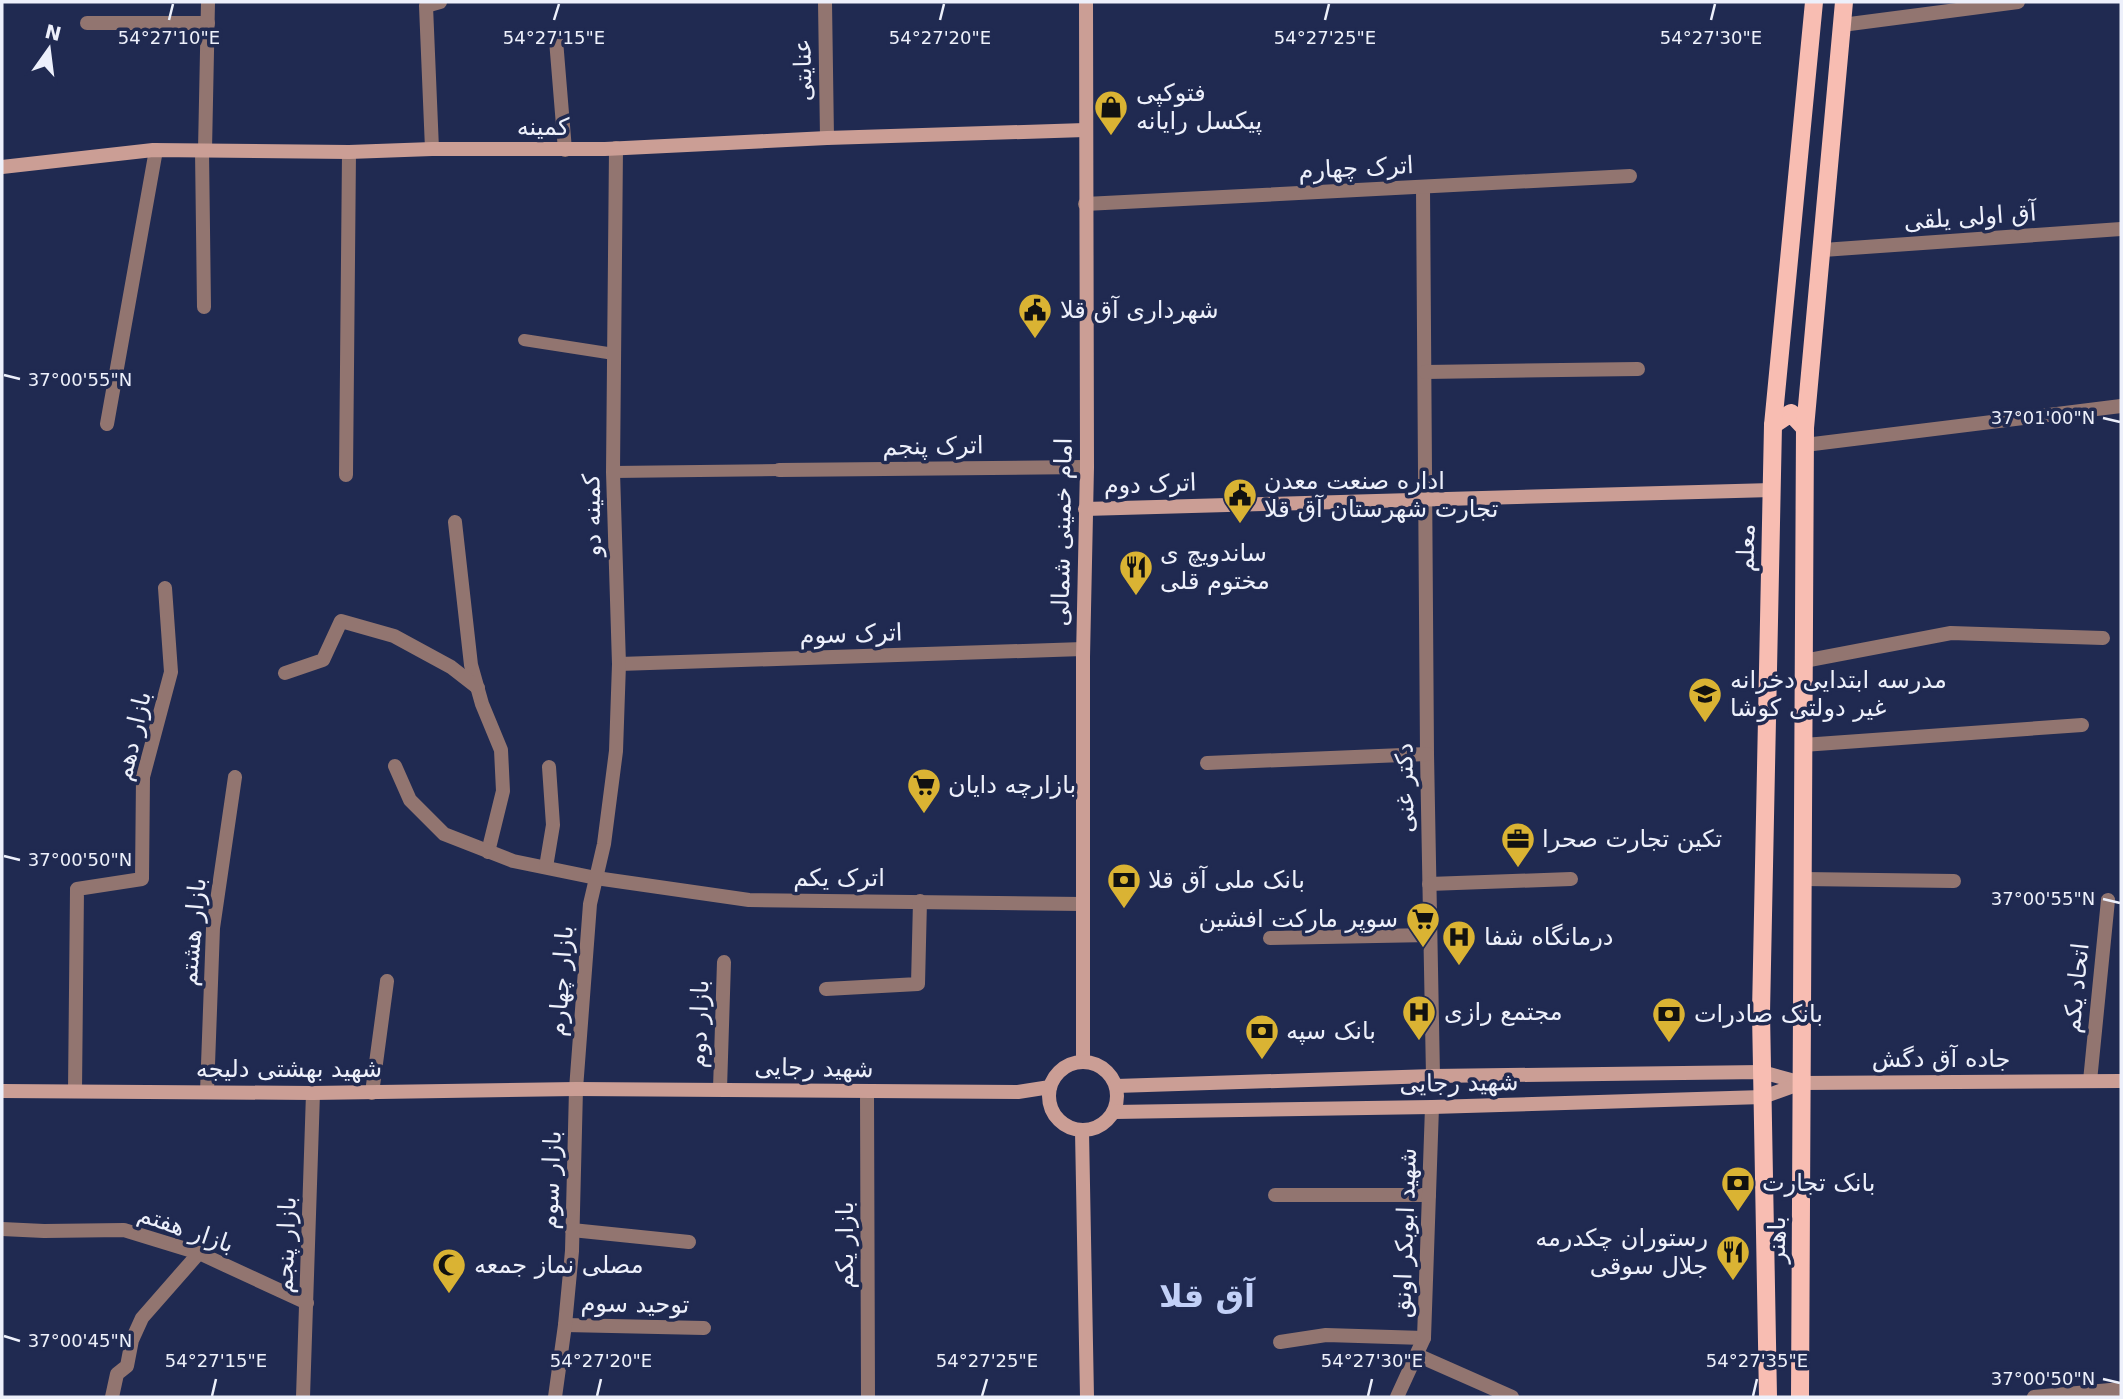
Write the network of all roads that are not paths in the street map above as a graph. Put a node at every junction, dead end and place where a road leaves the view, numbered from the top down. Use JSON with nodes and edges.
{"nodes":[{"id":1,"x":208,"y":2,"type":"edge"},
{"id":2,"x":440,"y":2,"type":"edge"},
{"id":3,"x":825,"y":2,"type":"edge"},
{"id":4,"x":1086,"y":2,"type":"edge"},
{"id":5,"x":1814,"y":2,"type":"edge"},
{"id":6,"x":1844,"y":2,"type":"edge"},
{"id":7,"x":2018,"y":2,"type":"edge"},
{"id":8,"x":86,"y":23,"type":"dead end"},
{"id":9,"x":208,"y":23,"type":"junction"},
{"id":10,"x":1842,"y":24,"type":"junction"},
{"id":11,"x":556,"y":40,"type":"dead end"},
{"id":12,"x":1085,"y":130,"type":"junction"},
{"id":13,"x":827,"y":138,"type":"junction"},
{"id":14,"x":616,"y":148,"type":"junction"},
{"id":15,"x":432,"y":149,"type":"junction"},
{"id":16,"x":565,"y":149,"type":"junction"},
{"id":17,"x":156,"y":150,"type":"junction"},
{"id":18,"x":204,"y":150,"type":"junction"},
{"id":19,"x":349,"y":152,"type":"junction"},
{"id":20,"x":2,"y":167,"type":"edge"},
{"id":21,"x":1630,"y":176,"type":"dead end"},
{"id":22,"x":1423,"y":188,"type":"junction"},
{"id":23,"x":1085,"y":204,"type":"junction"},
{"id":24,"x":2121,"y":229,"type":"edge"},
{"id":25,"x":1823,"y":250,"type":"junction"},
{"id":26,"x":204,"y":307,"type":"dead end"},
{"id":27,"x":524,"y":340,"type":"dead end"},
{"id":28,"x":614,"y":354,"type":"junction"},
{"id":29,"x":1638,"y":369,"type":"dead end"},
{"id":30,"x":1425,"y":372,"type":"junction"},
{"id":31,"x":2121,"y":406,"type":"edge"},
{"id":32,"x":107,"y":424,"type":"dead end"},
{"id":33,"x":1773,"y":425,"type":"junction"},
{"id":34,"x":1805,"y":437,"type":"junction"},
{"id":35,"x":1087,"y":467,"type":"junction"},
{"id":36,"x":779,"y":470,"type":"joint"},
{"id":37,"x":613,"y":472,"type":"junction"},
{"id":38,"x":346,"y":475,"type":"dead end"},
{"id":39,"x":1772,"y":491,"type":"junction"},
{"id":40,"x":1426,"y":499,"type":"junction"},
{"id":41,"x":1085,"y":509,"type":"junction"},
{"id":42,"x":455,"y":522,"type":"dead end"},
{"id":43,"x":165,"y":588,"type":"dead end"},
{"id":44,"x":2103,"y":638,"type":"dead end"},
{"id":45,"x":1083,"y":649,"type":"junction"},
{"id":46,"x":1804,"y":661,"type":"junction"},
{"id":47,"x":619,"y":664,"type":"junction"},
{"id":48,"x":285,"y":673,"type":"dead end"},
{"id":49,"x":478,"y":688,"type":"junction"},
{"id":50,"x":2082,"y":725,"type":"dead end"},
{"id":51,"x":1804,"y":745,"type":"junction"},
{"id":52,"x":1427,"y":754,"type":"junction"},
{"id":53,"x":1207,"y":764,"type":"dead end"},
{"id":54,"x":396,"y":766,"type":"dead end"},
{"id":55,"x":550,"y":767,"type":"dead end"},
{"id":56,"x":235,"y":777,"type":"dead end"},
{"id":57,"x":488,"y":852,"type":"junction"},
{"id":58,"x":546,"y":867,"type":"junction"},
{"id":59,"x":596,"y":878,"type":"junction"},
{"id":60,"x":1571,"y":879,"type":"dead end"},
{"id":61,"x":1803,"y":879,"type":"junction"},
{"id":62,"x":1954,"y":881,"type":"dead end"},
{"id":63,"x":1429,"y":884,"type":"junction"},
{"id":64,"x":2108,"y":900,"type":"dead end"},
{"id":65,"x":920,"y":901,"type":"junction"},
{"id":66,"x":1082,"y":904,"type":"junction"},
{"id":67,"x":1430,"y":935,"type":"junction"},
{"id":68,"x":1270,"y":938,"type":"dead end"},
{"id":69,"x":724,"y":962,"type":"dead end"},
{"id":70,"x":387,"y":981,"type":"dead end"},
{"id":71,"x":827,"y":989,"type":"dead end"},
{"id":72,"x":1083,"y":1062,"type":"junction"},
{"id":73,"x":1762,"y":1072,"type":"junction"},
{"id":74,"x":1433,"y":1076,"type":"junction"},
{"id":75,"x":2090,"y":1081,"type":"junction"},
{"id":76,"x":2121,"y":1081,"type":"edge"},
{"id":77,"x":1802,"y":1083,"type":"junction"},
{"id":78,"x":1116,"y":1086,"type":"junction"},
{"id":79,"x":1051,"y":1087,"type":"junction"},
{"id":80,"x":576,"y":1089,"type":"junction"},
{"id":81,"x":720,"y":1089,"type":"junction"},
{"id":82,"x":2,"y":1091,"type":"edge"},
{"id":83,"x":75,"y":1091,"type":"junction"},
{"id":84,"x":207,"y":1092,"type":"junction"},
{"id":85,"x":867,"y":1092,"type":"junction"},
{"id":86,"x":313,"y":1093,"type":"junction"},
{"id":87,"x":372,"y":1093,"type":"junction"},
{"id":88,"x":1763,"y":1097,"type":"junction"},
{"id":89,"x":1432,"y":1107,"type":"junction"},
{"id":90,"x":1114,"y":1112,"type":"junction"},
{"id":91,"x":1082,"y":1130,"type":"junction"},
{"id":92,"x":1275,"y":1195,"type":"dead end"},
{"id":93,"x":1429,"y":1195,"type":"junction"},
{"id":94,"x":2,"y":1228,"type":"edge"},
{"id":95,"x":572,"y":1230,"type":"junction"},
{"id":96,"x":689,"y":1242,"type":"dead end"},
{"id":97,"x":199,"y":1254,"type":"junction"},
{"id":98,"x":307,"y":1303,"type":"junction"},
{"id":99,"x":565,"y":1325,"type":"junction"},
{"id":100,"x":704,"y":1328,"type":"dead end"},
{"id":101,"x":1424,"y":1338,"type":"junction"},
{"id":102,"x":1280,"y":1342,"type":"dead end"},
{"id":103,"x":1417,"y":1355,"type":"junction"},
{"id":104,"x":2121,"y":1389,"type":"edge"},
{"id":105,"x":113,"y":1397,"type":"edge"},
{"id":106,"x":303,"y":1397,"type":"edge"},
{"id":107,"x":555,"y":1397,"type":"edge"},
{"id":108,"x":868,"y":1397,"type":"edge"},
{"id":109,"x":1087,"y":1397,"type":"edge"},
{"id":110,"x":1397,"y":1397,"type":"edge"},
{"id":111,"x":1512,"y":1397,"type":"edge"},
{"id":112,"x":1768,"y":1397,"type":"edge"},
{"id":113,"x":1800,"y":1397,"type":"edge"},
{"id":114,"x":2034,"y":1397,"type":"edge"}],
"edges":[{"from":1,"to":9,"type":"street"},
{"from":2,"to":15,"type":"street"},
{"from":3,"to":13,"type":"street","name":"عنایتی"},
{"from":4,"to":12,"type":"main road","name":"امام خمینی شمالی"},
{"from":5,"to":33,"type":"main road","name":"معلم"},
{"from":6,"to":10,"type":"main road"},
{"from":7,"to":10,"type":"street"},
{"from":8,"to":9,"type":"street"},
{"from":9,"to":18,"type":"street"},
{"from":10,"to":25,"type":"main road"},
{"from":11,"to":16,"type":"street"},
{"from":12,"to":13,"type":"main road","name":"کمینه"},
{"from":12,"to":23,"type":"main road","name":"امام خمینی شمالی"},
{"from":13,"to":14,"type":"main road","name":"کمینه"},
{"from":14,"to":16,"type":"main road","name":"کمینه"},
{"from":14,"to":28,"type":"street","name":"کمینه دو"},
{"from":15,"to":16,"type":"main road","name":"کمینه"},
{"from":15,"to":19,"type":"main road","name":"کمینه"},
{"from":17,"to":18,"type":"main road","name":"کمینه"},
{"from":17,"to":20,"type":"main road","name":"کمینه"},
{"from":17,"to":32,"type":"street"},
{"from":18,"to":19,"type":"main road","name":"کمینه"},
{"from":18,"to":26,"type":"street"},
{"from":19,"to":38,"type":"street"},
{"from":21,"to":22,"type":"street","name":"اترک چهارم"},
{"from":22,"to":23,"type":"street","name":"اترک چهارم"},
{"from":22,"to":30,"type":"street","name":"دکتر غنی"},
{"from":23,"to":35,"type":"main road","name":"امام خمینی شمالی"},
{"from":24,"to":25,"type":"street","name":"آق اولی یلقی"},
{"from":25,"to":34,"type":"main road"},
{"from":27,"to":28,"type":"lane"},
{"from":28,"to":37,"type":"street","name":"کمینه دو"},
{"from":29,"to":30,"type":"street"},
{"from":30,"to":40,"type":"street","name":"دکتر غنی"},
{"from":31,"to":34,"type":"street"},
{"from":33,"to":34,"type":"main road"},
{"from":33,"to":39,"type":"main road","name":"معلم"},
{"from":34,"to":46,"type":"main road"},
{"from":35,"to":36,"type":"street","name":"اترک پنجم"},
{"from":35,"to":41,"type":"main road","name":"امام خمینی شمالی"},
{"from":36,"to":37,"type":"lane"},
{"from":37,"to":47,"type":"street","name":"کمینه دو"},
{"from":39,"to":40,"type":"main road","name":"اترک دوم"},
{"from":39,"to":73,"type":"main road","name":"معلم"},
{"from":40,"to":41,"type":"main road","name":"اترک دوم"},
{"from":40,"to":52,"type":"street","name":"دکتر غنی"},
{"from":41,"to":45,"type":"main road","name":"امام خمینی شمالی"},
{"from":42,"to":49,"type":"street"},
{"from":43,"to":83,"type":"street","name":"بازار دهم"},
{"from":44,"to":46,"type":"street"},
{"from":45,"to":47,"type":"street","name":"اترک سوم"},
{"from":45,"to":66,"type":"main road","name":"امام خمینی شمالی"},
{"from":46,"to":51,"type":"main road"},
{"from":47,"to":59,"type":"street","name":"کمینه دو"},
{"from":48,"to":49,"type":"street"},
{"from":49,"to":57,"type":"street"},
{"from":50,"to":51,"type":"street"},
{"from":51,"to":61,"type":"main road"},
{"from":52,"to":53,"type":"street"},
{"from":52,"to":63,"type":"street","name":"دکتر غنی"},
{"from":54,"to":57,"type":"street","name":"اترک یکم"},
{"from":55,"to":58,"type":"street"},
{"from":56,"to":84,"type":"street","name":"بازار هشتم"},
{"from":57,"to":58,"type":"street","name":"اترک یکم"},
{"from":58,"to":59,"type":"street","name":"اترک یکم"},
{"from":59,"to":65,"type":"street","name":"اترک یکم"},
{"from":59,"to":80,"type":"street","name":"بازار چهارم"},
{"from":60,"to":63,"type":"street"},
{"from":61,"to":62,"type":"street"},
{"from":61,"to":77,"type":"main road"},
{"from":63,"to":67,"type":"street","name":"دکتر غنی"},
{"from":64,"to":75,"type":"street","name":"اتحاد یکم"},
{"from":65,"to":66,"type":"street","name":"اترک یکم"},
{"from":65,"to":71,"type":"street"},
{"from":66,"to":72,"type":"main road","name":"امام خمینی شمالی"},
{"from":67,"to":68,"type":"street"},
{"from":67,"to":74,"type":"street","name":"دکتر غنی"},
{"from":69,"to":81,"type":"street","name":"بازار دوم"},
{"from":70,"to":87,"type":"street"},
{"from":72,"to":78,"type":"main road"},
{"from":72,"to":79,"type":"main road"},
{"from":73,"to":74,"type":"main road","name":"شهید رجایی"},
{"from":73,"to":77,"type":"main road","name":"جاده آق دگش"},
{"from":73,"to":88,"type":"main road","name":"معلم"},
{"from":74,"to":78,"type":"main road","name":"شهید رجایی"},
{"from":75,"to":76,"type":"main road","name":"جاده آق دگش"},
{"from":75,"to":77,"type":"main road","name":"جاده آق دگش"},
{"from":77,"to":88,"type":"main road","name":"شهید رجایی"},
{"from":77,"to":113,"type":"main road","name":"باهنر"},
{"from":78,"to":90,"type":"main road"},
{"from":79,"to":85,"type":"main road","name":"شهید رجایی"},
{"from":79,"to":91,"type":"main road"},
{"from":80,"to":81,"type":"main road","name":"شهید رجایی"},
{"from":80,"to":87,"type":"main road","name":"شهید بهشتی دلیجه"},
{"from":80,"to":95,"type":"street","name":"بازار سوم"},
{"from":81,"to":85,"type":"main road","name":"شهید رجایی"},
{"from":82,"to":83,"type":"main road","name":"شهید بهشتی دلیجه"},
{"from":83,"to":84,"type":"main road","name":"شهید بهشتی دلیجه"},
{"from":84,"to":86,"type":"main road","name":"شهید بهشتی دلیجه"},
{"from":85,"to":108,"type":"street","name":"بازار یکم"},
{"from":86,"to":87,"type":"main road","name":"شهید بهشتی دلیجه"},
{"from":86,"to":98,"type":"street","name":"بازار پنجم"},
{"from":88,"to":89,"type":"main road","name":"شهید رجایی"},
{"from":88,"to":112,"type":"main road","name":"باهنر"},
{"from":89,"to":90,"type":"main road","name":"شهید رجایی"},
{"from":89,"to":93,"type":"street","name":"شهید ابوبکر اونق"},
{"from":90,"to":91,"type":"main road"},
{"from":91,"to":109,"type":"main road"},
{"from":92,"to":93,"type":"street"},
{"from":93,"to":101,"type":"street","name":"شهید ابوبکر اونق"},
{"from":94,"to":97,"type":"street","name":"بازار هفتم"},
{"from":95,"to":96,"type":"street"},
{"from":95,"to":99,"type":"street","name":"بازار سوم"},
{"from":97,"to":98,"type":"street","name":"بازار هفتم"},
{"from":97,"to":105,"type":"street"},
{"from":98,"to":106,"type":"street","name":"بازار پنجم"},
{"from":99,"to":100,"type":"street","name":"توحید سوم"},
{"from":99,"to":107,"type":"street","name":"بازار سوم"},
{"from":101,"to":102,"type":"street"},
{"from":101,"to":103,"type":"street","name":"شهید ابوبکر اونق"},
{"from":103,"to":110,"type":"street","name":"شهید ابوبکر اونق"},
{"from":103,"to":111,"type":"street"},
{"from":104,"to":114,"type":"street"}]}
